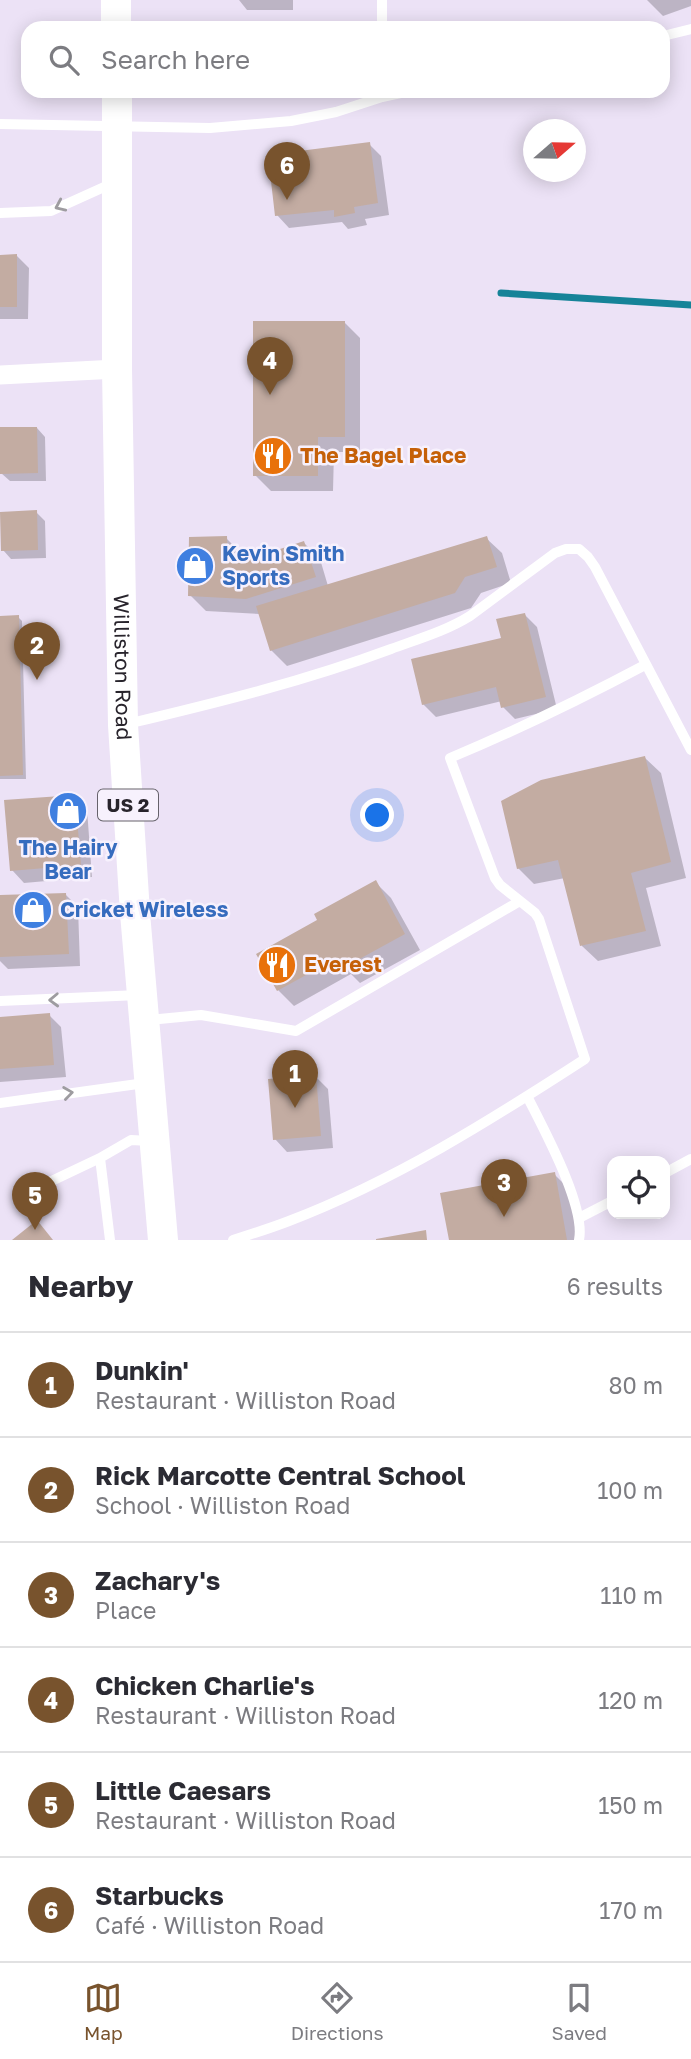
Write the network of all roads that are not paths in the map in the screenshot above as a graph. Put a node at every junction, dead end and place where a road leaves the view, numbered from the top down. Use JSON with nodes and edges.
{"nodes":[{"id":1,"x":117,"y":0,"type":"edge"},
{"id":2,"x":382,"y":0,"type":"edge"},
{"id":3,"x":117,"y":21,"type":"edge"},
{"id":4,"x":382,"y":21,"type":"edge"},
{"id":5,"x":691,"y":29,"type":"edge"},
{"id":6,"x":670,"y":34,"type":"edge"},
{"id":7,"x":117,"y":98,"type":"edge"},
{"id":8,"x":372,"y":98,"type":"edge"},
{"id":9,"x":0,"y":124,"type":"edge"},
{"id":10,"x":117,"y":125,"type":"junction"},
{"id":11,"x":117,"y":181,"type":"junction"},
{"id":12,"x":0,"y":213,"type":"edge"},
{"id":13,"x":117,"y":369,"type":"junction"},
{"id":14,"x":0,"y":375,"type":"edge"},
{"id":15,"x":645,"y":666,"type":"junction"},
{"id":16,"x":123,"y":725,"type":"junction"},
{"id":17,"x":691,"y":750,"type":"edge"},
{"id":18,"x":520,"y":901,"type":"junction"},
{"id":19,"x":0,"y":1001,"type":"edge"},
{"id":20,"x":144,"y":1008,"type":"junction"},
{"id":21,"x":150,"y":1082,"type":"junction"},
{"id":22,"x":527,"y":1096,"type":"junction"},
{"id":23,"x":0,"y":1103,"type":"edge"},
{"id":24,"x":154,"y":1141,"type":"junction"},
{"id":25,"x":100,"y":1158,"type":"junction"},
{"id":26,"x":691,"y":1159,"type":"edge"},
{"id":27,"x":670,"y":1170,"type":"edge"},
{"id":28,"x":41,"y":1186,"type":"dead end"},
{"id":29,"x":607,"y":1204,"type":"edge"},
{"id":30,"x":579,"y":1218,"type":"junction"},
{"id":31,"x":110,"y":1240,"type":"edge"},
{"id":32,"x":163,"y":1240,"type":"edge"},
{"id":33,"x":233,"y":1240,"type":"edge"},
{"id":34,"x":579,"y":1240,"type":"edge"}],
"edges":[{"from":1,"to":3,"type":"main road"},
{"from":2,"to":4,"type":"lane"},
{"from":5,"to":6,"type":"lane"},
{"from":7,"to":10,"type":"main road","name":"Williston Road","number":"US 2"},
{"from":8,"to":10,"type":"lane"},
{"from":9,"to":10,"type":"lane"},
{"from":10,"to":11,"type":"main road","name":"Williston Road","number":"US 2"},
{"from":11,"to":12,"type":"lane","one_way":true},
{"from":11,"to":13,"type":"main road","name":"Williston Road","number":"US 2"},
{"from":13,"to":14,"type":"street"},
{"from":13,"to":16,"type":"main road","name":"Williston Road","number":"US 2"},
{"from":15,"to":16,"type":"lane"},
{"from":15,"to":17,"type":"lane"},
{"from":15,"to":18,"type":"lane"},
{"from":16,"to":20,"type":"main road","name":"Williston Road","number":"US 2"},
{"from":18,"to":20,"type":"lane"},
{"from":18,"to":22,"type":"lane"},
{"from":20,"to":19,"type":"lane","one_way":true},
{"from":20,"to":21,"type":"main road","name":"Williston Road","number":"US 2"},
{"from":23,"to":21,"type":"lane","one_way":true},
{"from":21,"to":24,"type":"main road","name":"Williston Road","number":"US 2"},
{"from":22,"to":30,"type":"lane"},
{"from":22,"to":33,"type":"lane"},
{"from":24,"to":25,"type":"lane"},
{"from":24,"to":32,"type":"main road","name":"Williston Road","number":"US 2"},
{"from":25,"to":28,"type":"lane"},
{"from":25,"to":31,"type":"lane"},
{"from":26,"to":27,"type":"lane"},
{"from":29,"to":30,"type":"lane"},
{"from":30,"to":34,"type":"lane"}]}
